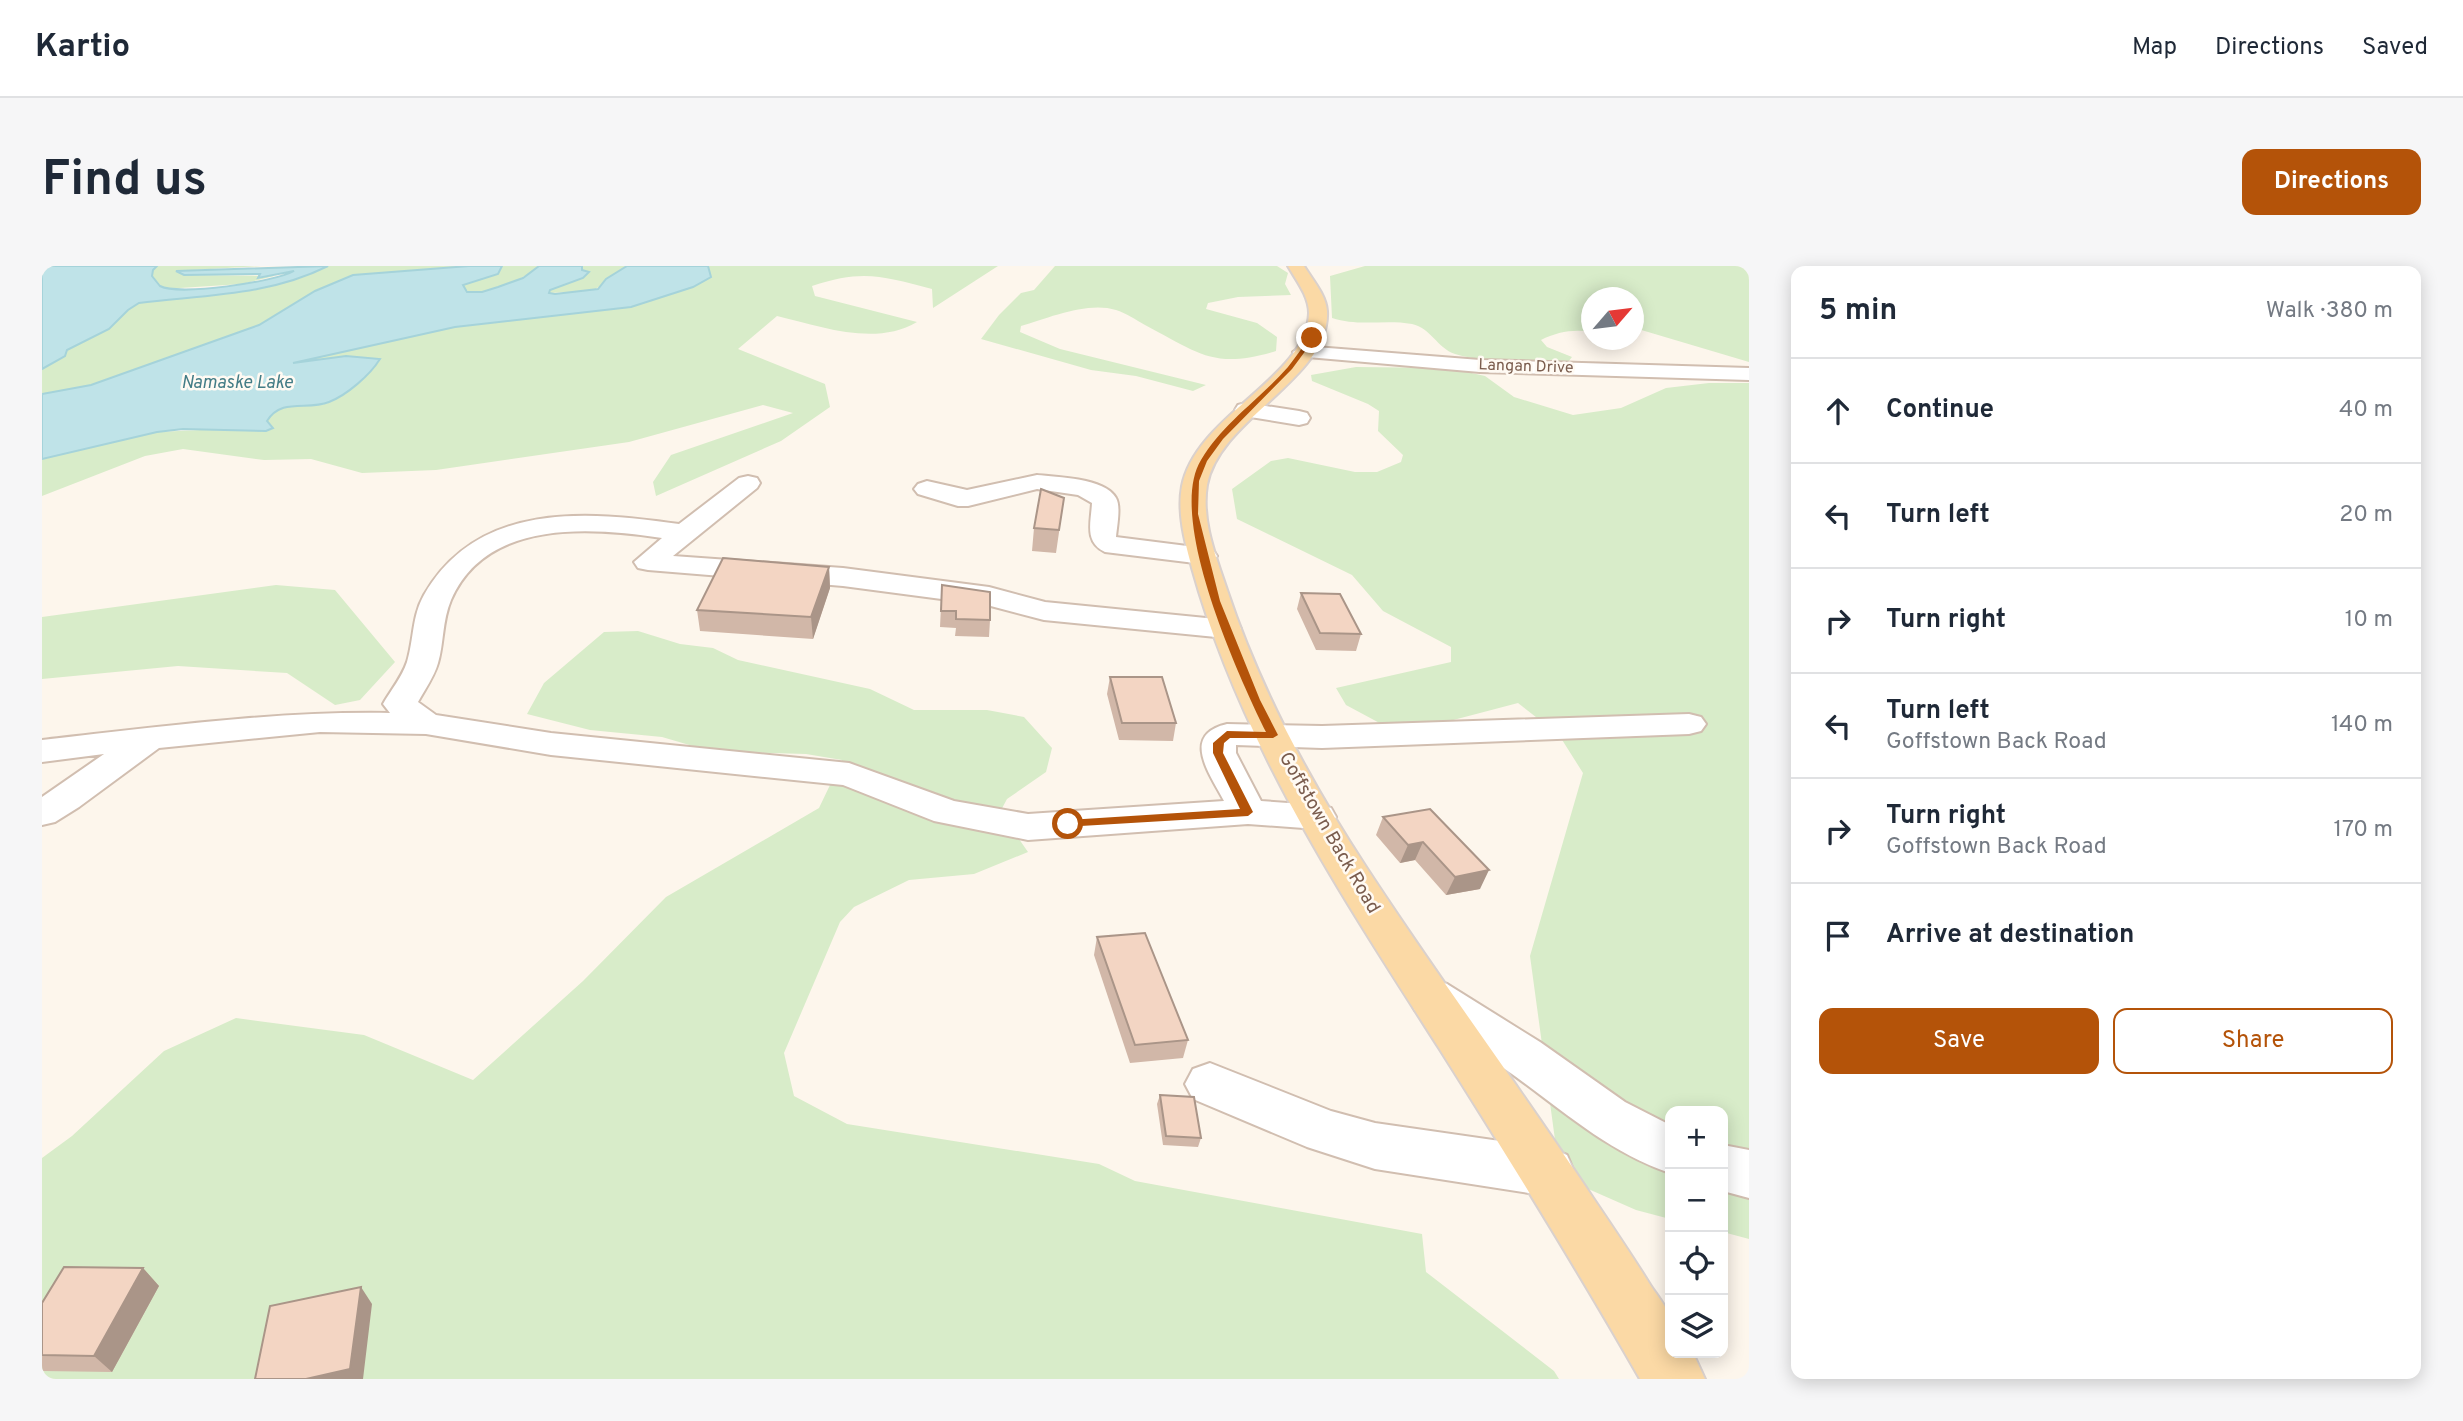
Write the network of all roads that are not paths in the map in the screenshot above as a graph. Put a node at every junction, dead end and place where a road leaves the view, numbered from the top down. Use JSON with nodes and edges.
{"nodes":[{"id":1,"x":1296,"y":266,"type":"edge"},
{"id":2,"x":1303,"y":352,"type":"junction"},
{"id":3,"x":1749,"y":374,"type":"edge"},
{"id":4,"x":1246,"y":410,"type":"junction"},
{"id":5,"x":1299,"y":418,"type":"dead end"},
{"id":6,"x":748,"y":483,"type":"dead end"},
{"id":7,"x":927,"y":489,"type":"dead end"},
{"id":8,"x":685,"y":533,"type":"junction"},
{"id":9,"x":1203,"y":556,"type":"junction"},
{"id":10,"x":1226,"y":629,"type":"junction"},
{"id":11,"x":426,"y":724,"type":"junction"},
{"id":12,"x":1689,"y":724,"type":"dead end"},
{"id":13,"x":1273,"y":735,"type":"junction"},
{"id":14,"x":149,"y":739,"type":"junction"},
{"id":15,"x":42,"y":751,"type":"edge"},
{"id":16,"x":1248,"y":812,"type":"junction"},
{"id":17,"x":42,"y":813,"type":"edge"},
{"id":18,"x":1317,"y":817,"type":"junction"},
{"id":19,"x":1431,"y":997,"type":"junction"},
{"id":20,"x":1210,"y":1084,"type":"dead end"},
{"id":21,"x":1665,"y":1147,"type":"edge"},
{"id":22,"x":1727,"y":1169,"type":"edge"},
{"id":23,"x":1548,"y":1172,"type":"junction"},
{"id":24,"x":1749,"y":1174,"type":"edge"},
{"id":25,"x":1674,"y":1379,"type":"edge"}],
"edges":[{"from":1,"to":2,"type":"main road","name":"Goffstown Back Road"},
{"from":2,"to":3,"type":"street","name":"Langan Drive"},
{"from":2,"to":4,"type":"main road","name":"Goffstown Back Road"},
{"from":4,"to":5,"type":"street"},
{"from":4,"to":9,"type":"main road","name":"Goffstown Back Road"},
{"from":6,"to":8,"type":"street"},
{"from":7,"to":9,"type":"street"},
{"from":8,"to":10,"type":"street"},
{"from":8,"to":11,"type":"street"},
{"from":9,"to":10,"type":"main road","name":"Goffstown Back Road"},
{"from":10,"to":13,"type":"main road","name":"Goffstown Back Road"},
{"from":11,"to":14,"type":"street"},
{"from":11,"to":16,"type":"street"},
{"from":12,"to":13,"type":"street"},
{"from":13,"to":16,"type":"street"},
{"from":13,"to":18,"type":"main road","name":"Goffstown Back Road"},
{"from":14,"to":15,"type":"street"},
{"from":14,"to":17,"type":"street"},
{"from":16,"to":18,"type":"street"},
{"from":18,"to":19,"type":"main road","name":"Goffstown Back Road"},
{"from":19,"to":21,"type":"street"},
{"from":19,"to":23,"type":"main road","name":"Goffstown Back Road"},
{"from":20,"to":23,"type":"street"},
{"from":22,"to":24,"type":"street"},
{"from":23,"to":25,"type":"main road","name":"Goffstown Back Road"}]}
